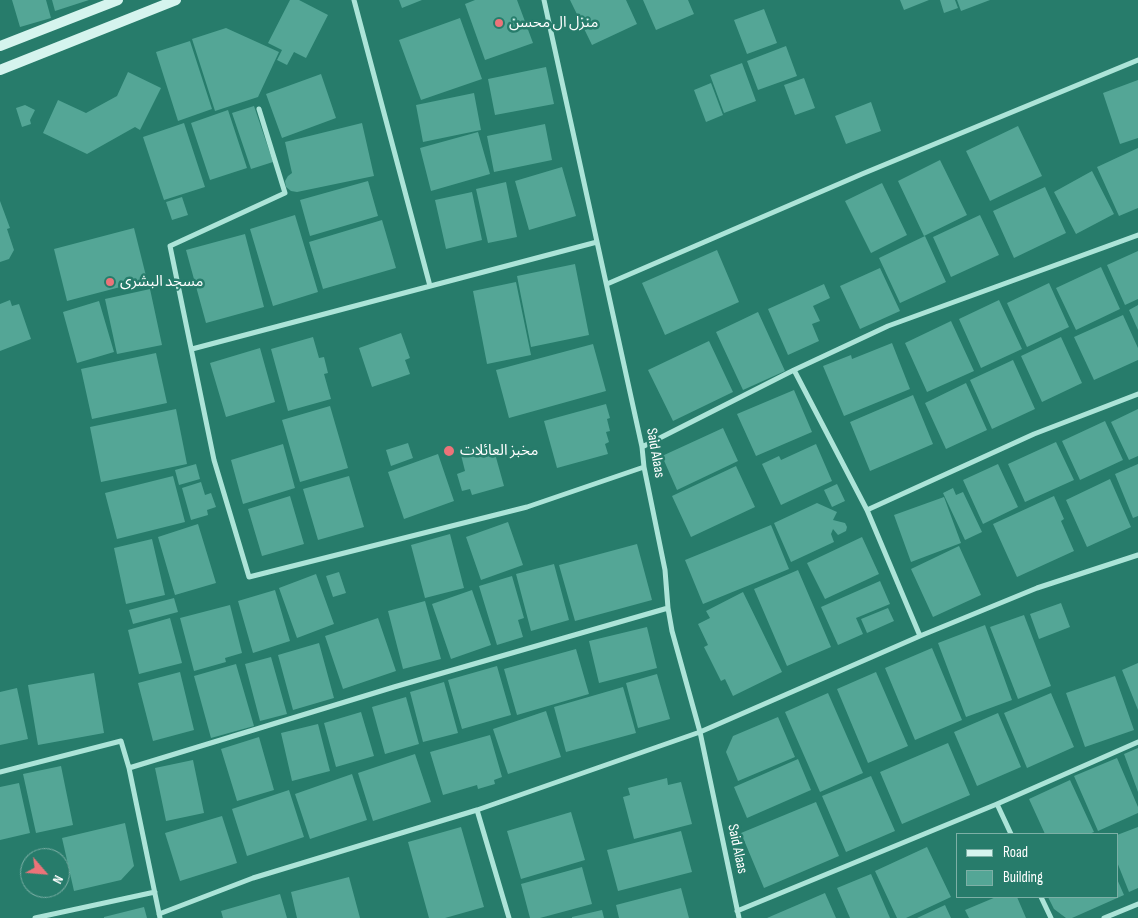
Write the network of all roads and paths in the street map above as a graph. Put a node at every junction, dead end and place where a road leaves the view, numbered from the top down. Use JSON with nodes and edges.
{"nodes":[{"id":1,"x":118,"y":0,"type":"edge"},
{"id":2,"x":176,"y":0,"type":"edge"},
{"id":3,"x":354,"y":0,"type":"edge"},
{"id":4,"x":544,"y":0,"type":"edge"},
{"id":5,"x":0,"y":46,"type":"edge"},
{"id":6,"x":1138,"y":60,"type":"edge"},
{"id":7,"x":0,"y":70,"type":"edge"},
{"id":8,"x":260,"y":109,"type":"dead end"},
{"id":9,"x":1138,"y":235,"type":"edge"},
{"id":10,"x":597,"y":242,"type":"junction"},
{"id":11,"x":607,"y":284,"type":"junction"},
{"id":12,"x":430,"y":286,"type":"junction"},
{"id":13,"x":192,"y":349,"type":"junction"},
{"id":14,"x":794,"y":370,"type":"junction"},
{"id":15,"x":1138,"y":394,"type":"edge"},
{"id":16,"x":642,"y":447,"type":"junction"},
{"id":17,"x":644,"y":467,"type":"junction"},
{"id":18,"x":867,"y":510,"type":"junction"},
{"id":19,"x":1138,"y":555,"type":"edge"},
{"id":20,"x":668,"y":608,"type":"junction"},
{"id":21,"x":920,"y":636,"type":"junction"},
{"id":22,"x":700,"y":732,"type":"junction"},
{"id":23,"x":1138,"y":742,"type":"edge"},
{"id":24,"x":129,"y":768,"type":"junction"},
{"id":25,"x":0,"y":772,"type":"edge"},
{"id":26,"x":997,"y":804,"type":"junction"},
{"id":27,"x":477,"y":810,"type":"junction"},
{"id":28,"x":1012,"y":833,"type":"edge"},
{"id":29,"x":156,"y":892,"type":"junction"},
{"id":30,"x":1041,"y":898,"type":"edge"},
{"id":31,"x":1138,"y":904,"type":"edge"},
{"id":32,"x":738,"y":911,"type":"junction"},
{"id":33,"x":160,"y":916,"type":"edge"},
{"id":34,"x":35,"y":918,"type":"edge"},
{"id":35,"x":509,"y":918,"type":"edge"},
{"id":36,"x":738,"y":918,"type":"edge"},
{"id":37,"x":1051,"y":918,"type":"edge"},
{"id":38,"x":1104,"y":918,"type":"edge"}],
"edges":[{"from":1,"to":5,"type":"main road"},
{"from":2,"to":7,"type":"main road"},
{"from":3,"to":12,"type":"street"},
{"from":4,"to":10,"type":"street","name":"Said Alaas"},
{"from":6,"to":11,"type":"street"},
{"from":8,"to":13,"type":"street"},
{"from":9,"to":14,"type":"street"},
{"from":10,"to":11,"type":"street","name":"Said Alaas"},
{"from":10,"to":12,"type":"street"},
{"from":11,"to":16,"type":"street","name":"Said Alaas"},
{"from":12,"to":13,"type":"street"},
{"from":13,"to":17,"type":"street"},
{"from":14,"to":16,"type":"street"},
{"from":14,"to":18,"type":"street"},
{"from":15,"to":18,"type":"street"},
{"from":16,"to":17,"type":"street","name":"Said Alaas"},
{"from":17,"to":20,"type":"street","name":"Said Alaas"},
{"from":18,"to":21,"type":"street"},
{"from":19,"to":21,"type":"street"},
{"from":20,"to":22,"type":"street","name":"Said Alaas"},
{"from":20,"to":24,"type":"street"},
{"from":21,"to":22,"type":"street"},
{"from":22,"to":27,"type":"street"},
{"from":22,"to":32,"type":"street","name":"Said Alaas"},
{"from":23,"to":26,"type":"street"},
{"from":24,"to":25,"type":"street"},
{"from":24,"to":29,"type":"street"},
{"from":26,"to":28,"type":"street"},
{"from":26,"to":32,"type":"street"},
{"from":27,"to":33,"type":"street"},
{"from":27,"to":35,"type":"street"},
{"from":29,"to":33,"type":"street"},
{"from":29,"to":34,"type":"street"},
{"from":30,"to":37,"type":"street"},
{"from":31,"to":38,"type":"street"},
{"from":32,"to":36,"type":"street","name":"Said Alaas"}]}
